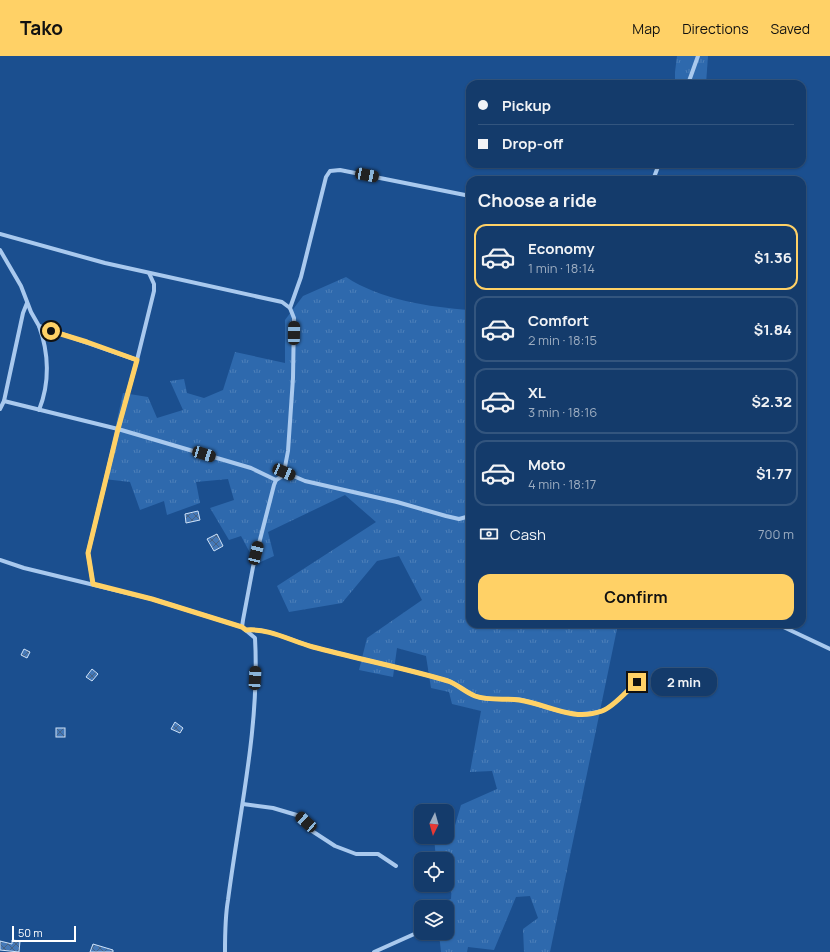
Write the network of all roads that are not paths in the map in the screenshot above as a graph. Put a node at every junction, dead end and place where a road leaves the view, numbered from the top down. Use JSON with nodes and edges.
{"nodes":[{"id":1,"x":698,"y":56,"type":"edge"},
{"id":2,"x":689,"y":80,"type":"edge"},
{"id":3,"x":466,"y":195,"type":"edge"},
{"id":4,"x":0,"y":234,"type":"edge"},
{"id":5,"x":0,"y":250,"type":"edge"},
{"id":6,"x":149,"y":273,"type":"junction"},
{"id":7,"x":27,"y":303,"type":"junction"},
{"id":8,"x":290,"y":308,"type":"junction"},
{"id":9,"x":39,"y":326,"type":"junction"},
{"id":10,"x":137,"y":360,"type":"junction"},
{"id":11,"x":4,"y":401,"type":"junction"},
{"id":12,"x":0,"y":409,"type":"edge"},
{"id":13,"x":39,"y":410,"type":"junction"},
{"id":14,"x":118,"y":429,"type":"junction"},
{"id":15,"x":284,"y":472,"type":"junction"},
{"id":16,"x":276,"y":480,"type":"junction"},
{"id":17,"x":466,"y":517,"type":"edge"},
{"id":18,"x":0,"y":560,"type":"edge"},
{"id":19,"x":93,"y":584,"type":"junction"},
{"id":20,"x":242,"y":627,"type":"junction"},
{"id":21,"x":785,"y":628,"type":"edge"},
{"id":22,"x":246,"y":630,"type":"junction"},
{"id":23,"x":830,"y":649,"type":"edge"},
{"id":24,"x":643,"y":676,"type":"dead end"},
{"id":25,"x":243,"y":804,"type":"junction"},
{"id":26,"x":396,"y":866,"type":"dead end"},
{"id":27,"x":414,"y":934,"type":"edge"},
{"id":28,"x":225,"y":952,"type":"edge"},
{"id":29,"x":374,"y":952,"type":"edge"}],
"edges":[{"from":1,"to":2,"type":"street"},
{"from":3,"to":8,"type":"street"},
{"from":4,"to":6,"type":"street"},
{"from":5,"to":7,"type":"street"},
{"from":6,"to":8,"type":"street"},
{"from":6,"to":10,"type":"street"},
{"from":7,"to":9,"type":"street"},
{"from":7,"to":11,"type":"street"},
{"from":8,"to":15,"type":"street"},
{"from":9,"to":10,"type":"street"},
{"from":9,"to":13,"type":"street"},
{"from":10,"to":14,"type":"street"},
{"from":11,"to":12,"type":"street"},
{"from":11,"to":13,"type":"street"},
{"from":13,"to":14,"type":"street"},
{"from":14,"to":16,"type":"street"},
{"from":14,"to":19,"type":"street"},
{"from":15,"to":16,"type":"street"},
{"from":15,"to":17,"type":"street"},
{"from":16,"to":20,"type":"street"},
{"from":18,"to":19,"type":"street"},
{"from":19,"to":20,"type":"street"},
{"from":20,"to":22,"type":"street"},
{"from":21,"to":23,"type":"street"},
{"from":22,"to":24,"type":"street"},
{"from":22,"to":25,"type":"street"},
{"from":25,"to":26,"type":"street"},
{"from":25,"to":28,"type":"street"},
{"from":27,"to":29,"type":"street"}]}
